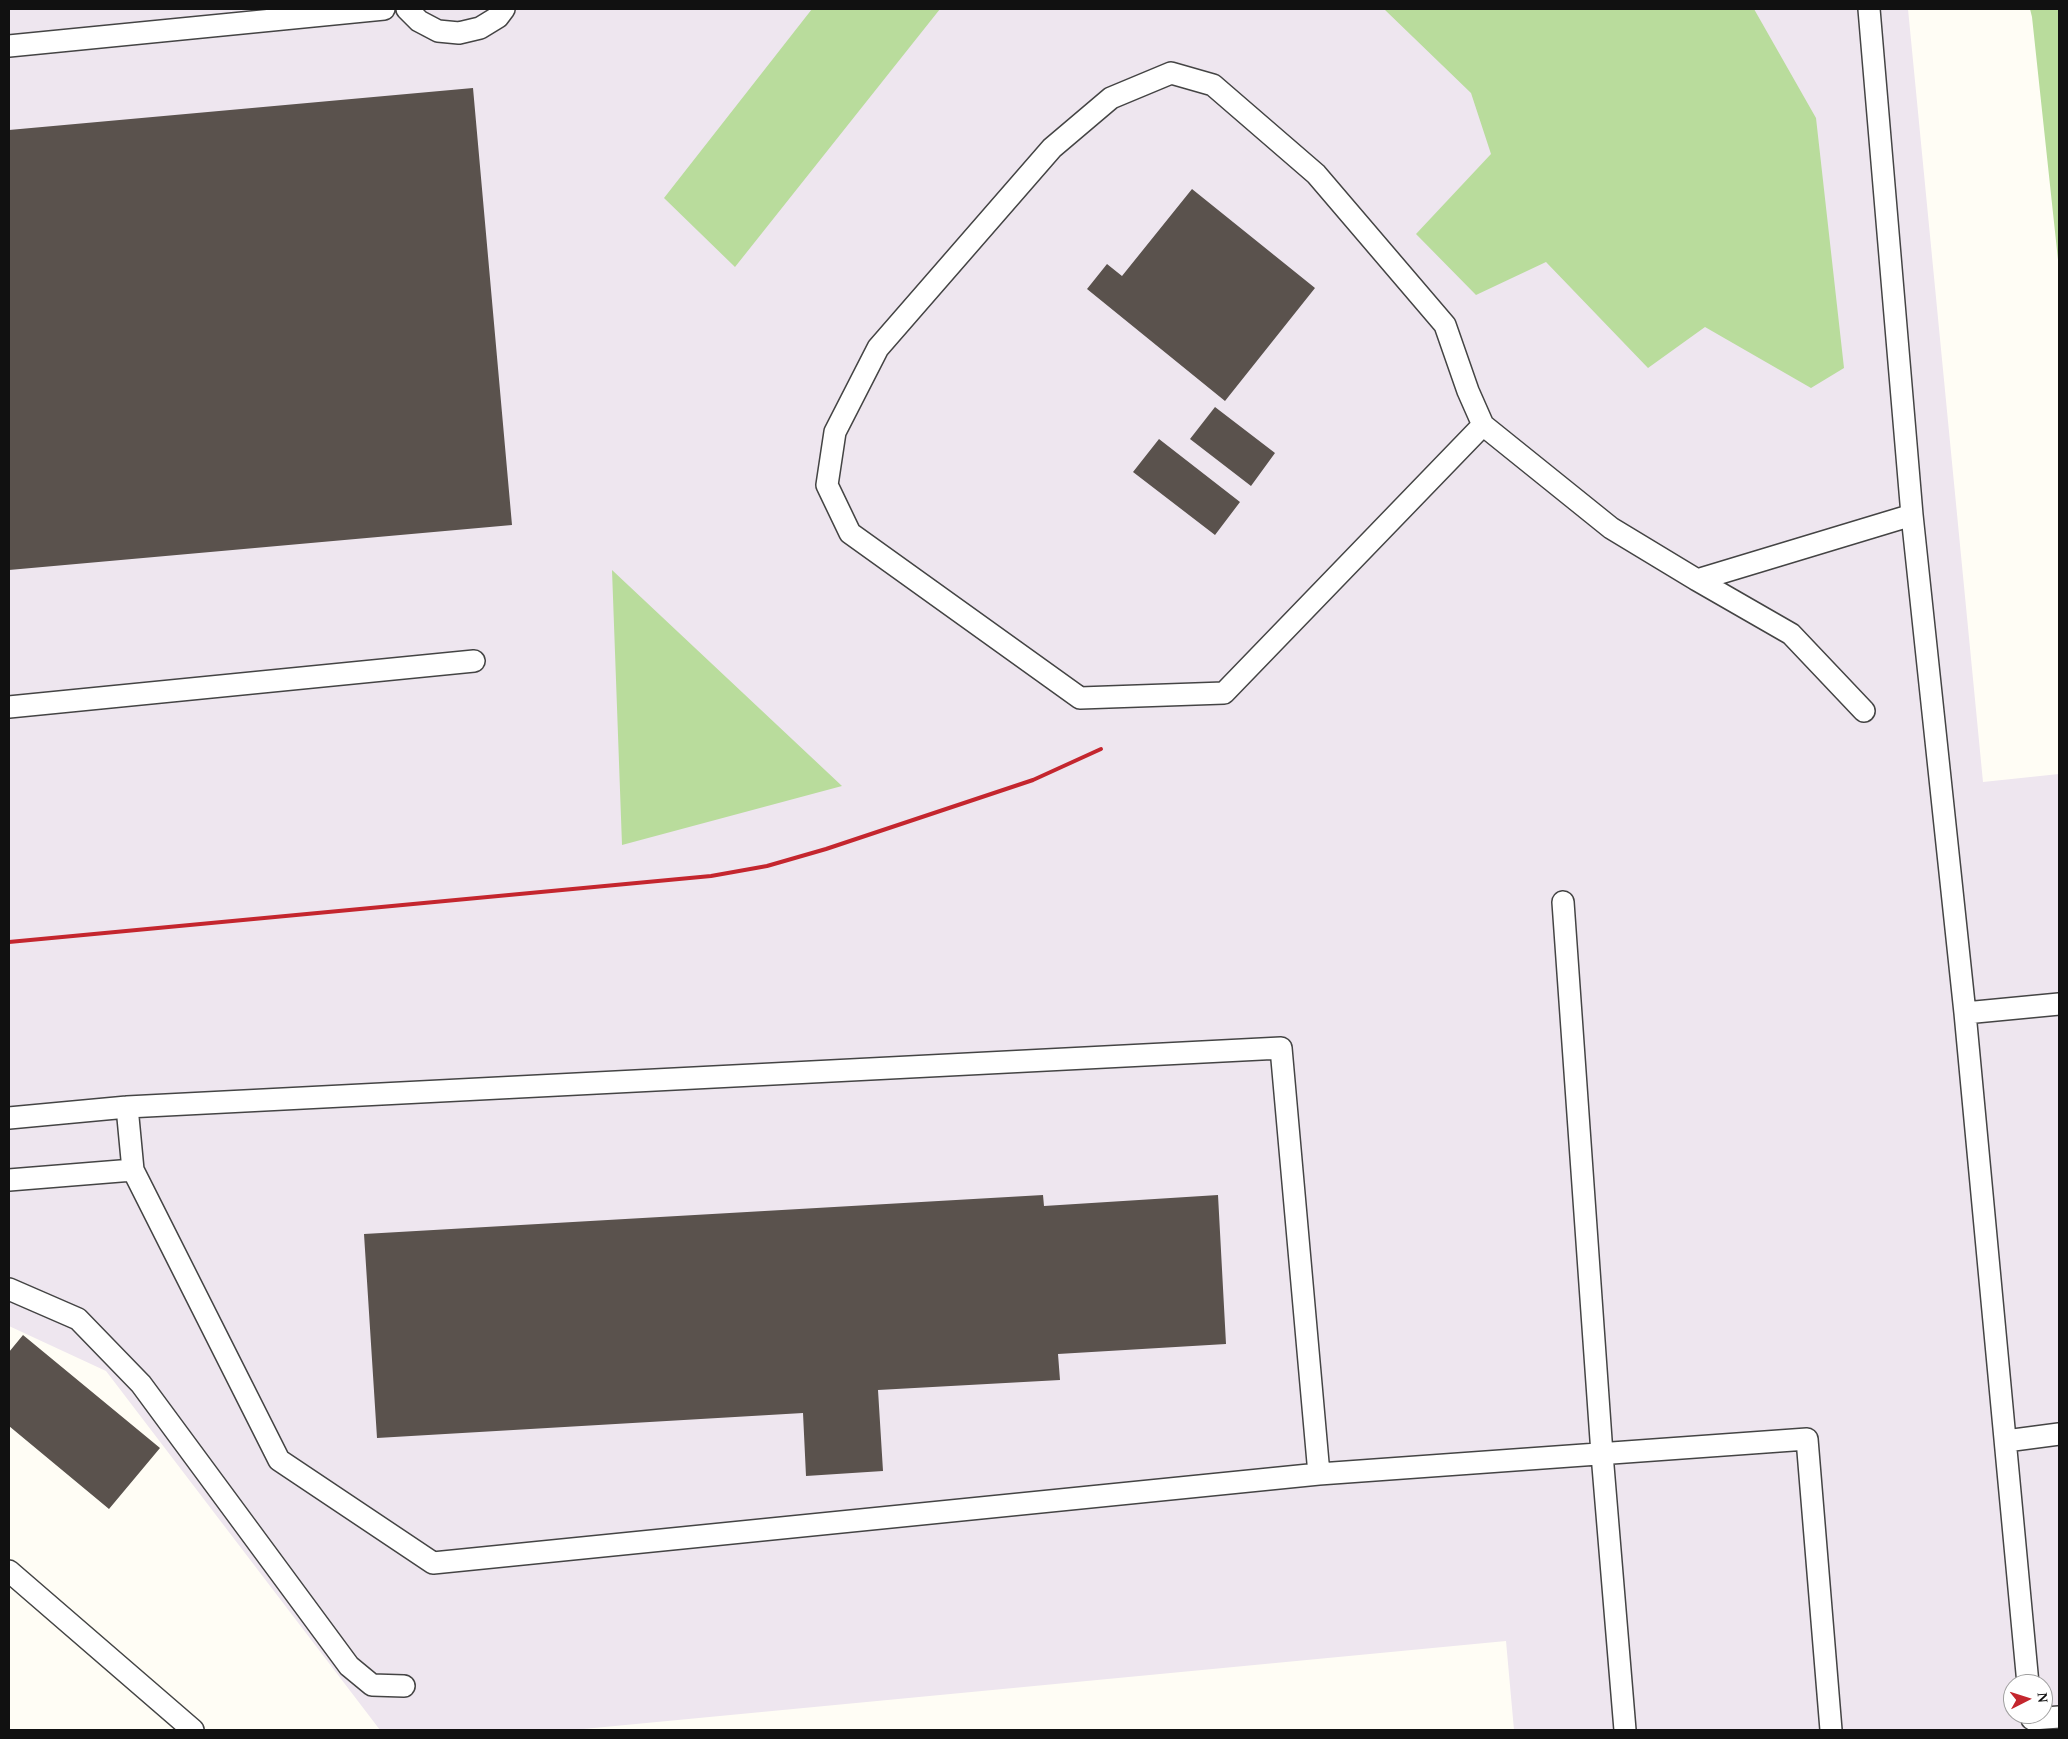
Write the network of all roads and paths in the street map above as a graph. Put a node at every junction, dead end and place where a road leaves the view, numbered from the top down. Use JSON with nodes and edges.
{"nodes":[{"id":1,"x":384,"y":9,"type":"edge"},
{"id":2,"x":407,"y":9,"type":"edge"},
{"id":3,"x":504,"y":9,"type":"edge"},
{"id":4,"x":1869,"y":9,"type":"edge"},
{"id":5,"x":9,"y":46,"type":"edge"},
{"id":6,"x":1483,"y":425,"type":"junction"},
{"id":7,"x":1912,"y":515,"type":"junction"},
{"id":8,"x":1697,"y":580,"type":"junction"},
{"id":9,"x":474,"y":661,"type":"dead end"},
{"id":10,"x":9,"y":707,"type":"edge"},
{"id":11,"x":1864,"y":711,"type":"dead end"},
{"id":12,"x":1563,"y":902,"type":"dead end"},
{"id":13,"x":2059,"y":1004,"type":"edge"},
{"id":14,"x":1965,"y":1013,"type":"junction"},
{"id":15,"x":127,"y":1107,"type":"junction"},
{"id":16,"x":9,"y":1118,"type":"edge"},
{"id":17,"x":133,"y":1170,"type":"junction"},
{"id":18,"x":9,"y":1180,"type":"edge"},
{"id":19,"x":9,"y":1289,"type":"edge"},
{"id":20,"x":2059,"y":1434,"type":"edge"},
{"id":21,"x":2006,"y":1441,"type":"junction"},
{"id":22,"x":1602,"y":1454,"type":"junction"},
{"id":23,"x":1319,"y":1474,"type":"junction"},
{"id":24,"x":9,"y":1571,"type":"edge"},
{"id":25,"x":2027,"y":1674,"type":"edge"},
{"id":26,"x":404,"y":1686,"type":"dead end"},
{"id":27,"x":194,"y":1730,"type":"edge"},
{"id":28,"x":1625,"y":1730,"type":"edge"},
{"id":29,"x":1831,"y":1730,"type":"edge"}],
"edges":[{"from":1,"to":5,"type":"lane"},
{"from":2,"to":3,"type":"lane"},
{"from":4,"to":7,"type":"lane"},
{"from":6,"to":6,"type":"lane"},
{"from":6,"to":8,"type":"lane"},
{"from":7,"to":8,"type":"lane"},
{"from":7,"to":14,"type":"lane"},
{"from":8,"to":11,"type":"lane"},
{"from":9,"to":10,"type":"lane"},
{"from":12,"to":22,"type":"lane"},
{"from":13,"to":14,"type":"lane"},
{"from":14,"to":21,"type":"lane"},
{"from":15,"to":16,"type":"lane"},
{"from":15,"to":17,"type":"lane"},
{"from":15,"to":23,"type":"lane"},
{"from":17,"to":18,"type":"lane"},
{"from":17,"to":23,"type":"lane"},
{"from":19,"to":26,"type":"lane"},
{"from":20,"to":21,"type":"lane"},
{"from":21,"to":25,"type":"lane"},
{"from":22,"to":23,"type":"lane"},
{"from":22,"to":28,"type":"lane"},
{"from":22,"to":29,"type":"lane"},
{"from":24,"to":27,"type":"lane"}]}
